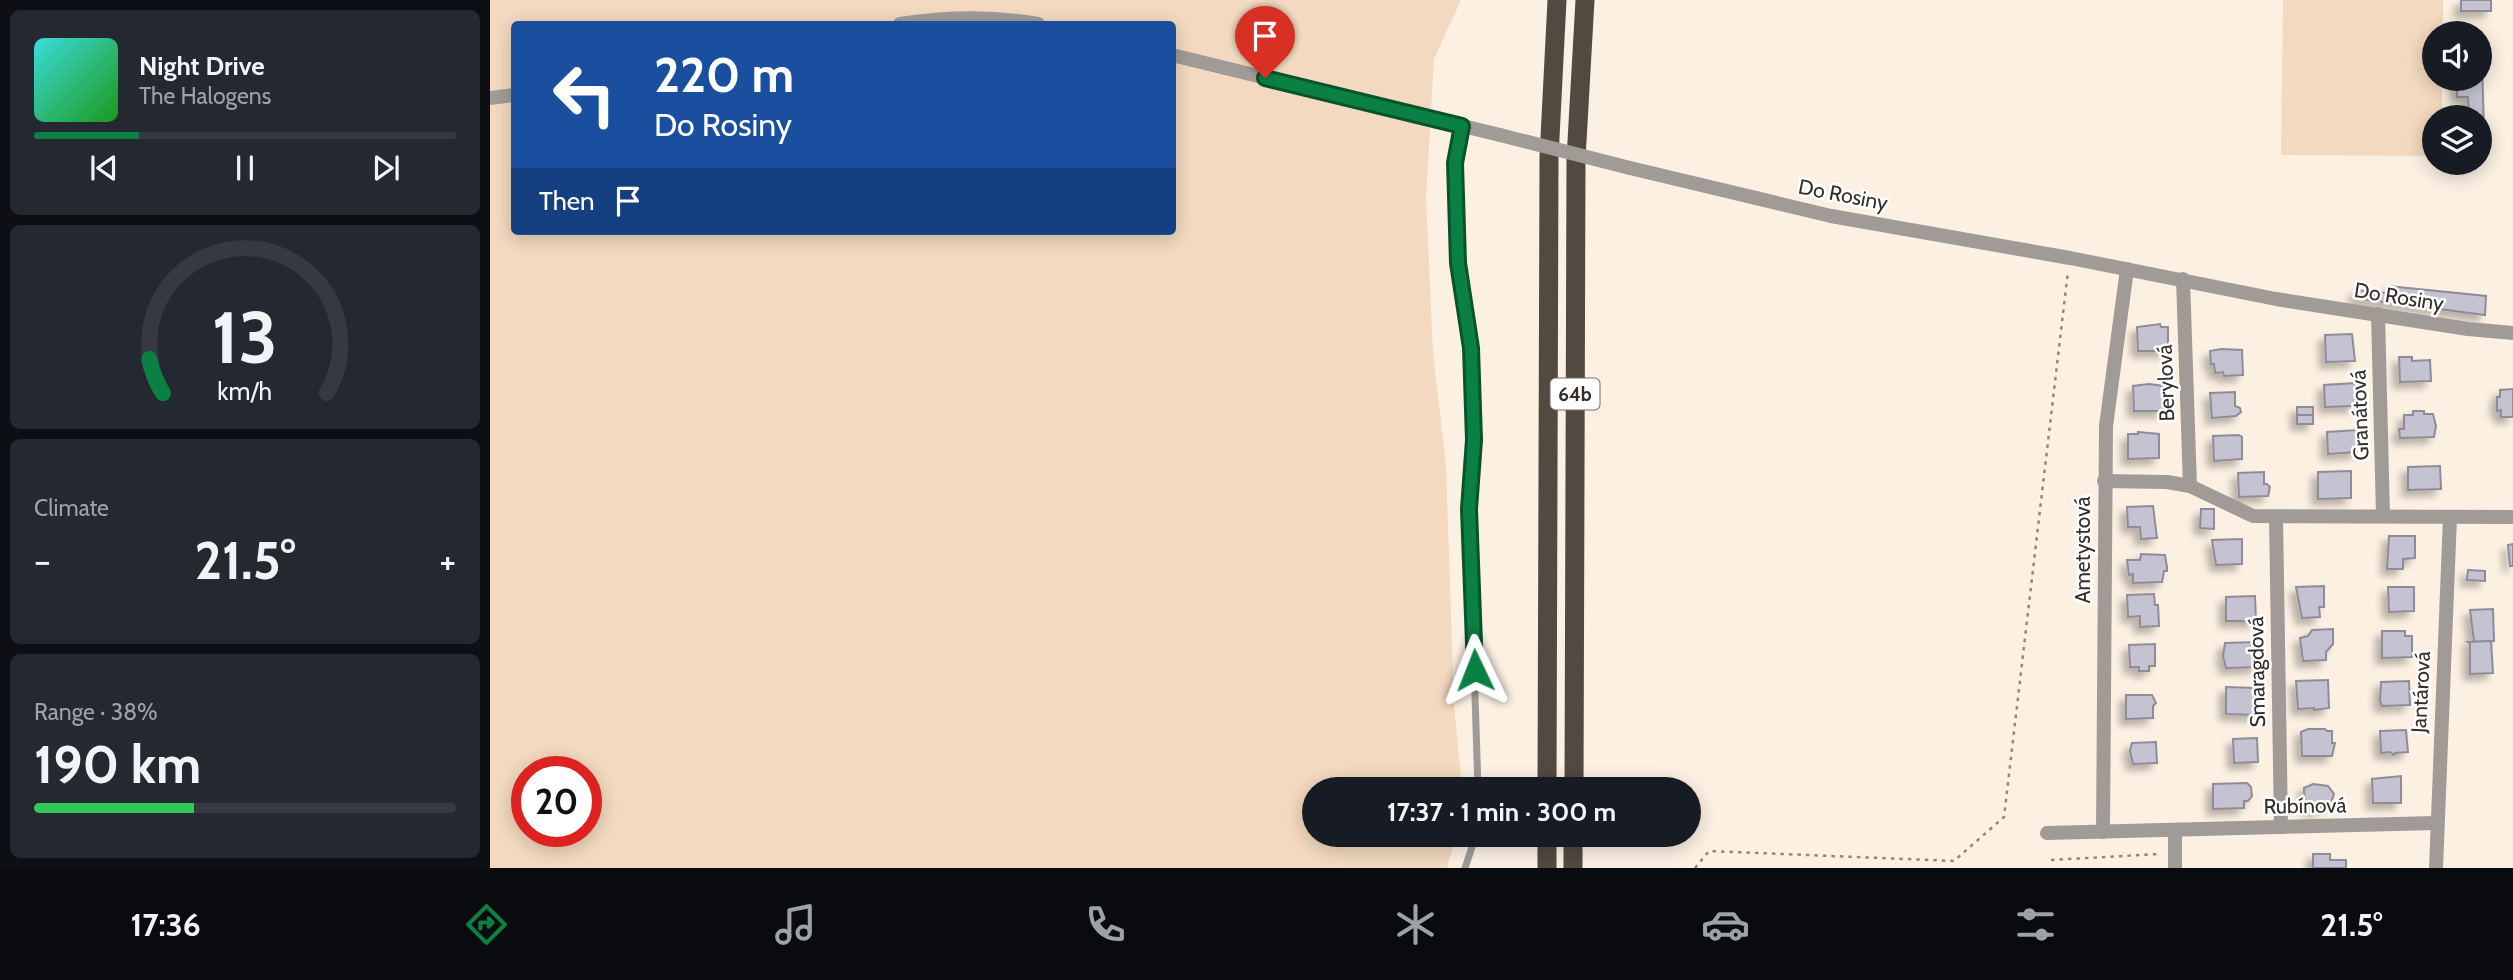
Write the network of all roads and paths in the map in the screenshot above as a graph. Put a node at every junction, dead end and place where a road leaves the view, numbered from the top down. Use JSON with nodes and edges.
{"nodes":[{"id":1,"x":1557,"y":0,"type":"edge"},
{"id":2,"x":1585,"y":0,"type":"edge"},
{"id":3,"x":922,"y":21,"type":"edge"},
{"id":4,"x":1000,"y":21,"type":"edge"},
{"id":5,"x":1176,"y":56,"type":"edge"},
{"id":6,"x":511,"y":95,"type":"edge"},
{"id":7,"x":490,"y":97,"type":"edge"},
{"id":8,"x":1462,"y":126,"type":"junction"},
{"id":9,"x":2070,"y":258,"type":"junction"},
{"id":10,"x":2127,"y":269,"type":"junction"},
{"id":11,"x":2183,"y":279,"type":"junction"},
{"id":12,"x":2378,"y":314,"type":"junction"},
{"id":13,"x":2513,"y":333,"type":"edge"},
{"id":14,"x":2104,"y":481,"type":"junction"},
{"id":15,"x":2190,"y":486,"type":"junction"},
{"id":16,"x":2384,"y":515,"type":"junction"},
{"id":17,"x":2276,"y":517,"type":"junction"},
{"id":18,"x":2450,"y":517,"type":"junction"},
{"id":19,"x":2513,"y":517,"type":"edge"},
{"id":20,"x":1478,"y":777,"type":"edge"},
{"id":21,"x":1547,"y":777,"type":"edge"},
{"id":22,"x":1574,"y":777,"type":"edge"},
{"id":23,"x":2436,"y":823,"type":"junction"},
{"id":24,"x":2281,"y":827,"type":"junction"},
{"id":25,"x":2175,"y":830,"type":"junction"},
{"id":26,"x":2103,"y":832,"type":"junction"},
{"id":27,"x":2047,"y":834,"type":"dead end"},
{"id":28,"x":1472,"y":847,"type":"edge"},
{"id":29,"x":1547,"y":847,"type":"edge"},
{"id":30,"x":1573,"y":847,"type":"edge"},
{"id":31,"x":2165,"y":854,"type":"dead end"},
{"id":32,"x":2051,"y":860,"type":"dead end"},
{"id":33,"x":1465,"y":868,"type":"edge"},
{"id":34,"x":1547,"y":868,"type":"edge"},
{"id":35,"x":1573,"y":868,"type":"edge"},
{"id":36,"x":1695,"y":868,"type":"edge"},
{"id":37,"x":2175,"y":868,"type":"edge"},
{"id":38,"x":2436,"y":868,"type":"edge"}],
"edges":[{"from":1,"to":21,"type":"highway","number":"64b"},
{"from":2,"to":22,"type":"highway","number":"64b"},
{"from":3,"to":4,"type":"street"},
{"from":5,"to":8,"type":"street","name":"Do Rosiny"},
{"from":6,"to":7,"type":"street"},
{"from":8,"to":9,"type":"street","name":"Do Rosiny","bridge":true},
{"from":8,"to":20,"type":"lane"},
{"from":9,"to":10,"type":"street","name":"Do Rosiny"},
{"from":9,"to":36,"type":"path"},
{"from":10,"to":11,"type":"street","name":"Do Rosiny"},
{"from":10,"to":14,"type":"street","name":"Ametystová"},
{"from":11,"to":12,"type":"street","name":"Do Rosiny"},
{"from":11,"to":15,"type":"street","name":"Berylová"},
{"from":12,"to":13,"type":"street","name":"Do Rosiny"},
{"from":12,"to":16,"type":"street","name":"Granátová"},
{"from":14,"to":15,"type":"street"},
{"from":14,"to":26,"type":"street","name":"Ametystová"},
{"from":15,"to":17,"type":"street"},
{"from":16,"to":17,"type":"street"},
{"from":16,"to":18,"type":"street"},
{"from":17,"to":24,"type":"street","name":"Smaragdová"},
{"from":18,"to":19,"type":"street"},
{"from":18,"to":23,"type":"street","name":"Jantárová"},
{"from":23,"to":24,"type":"street","name":"Rubínová"},
{"from":23,"to":38,"type":"street","name":"Jantárová"},
{"from":24,"to":25,"type":"street","name":"Rubínová"},
{"from":25,"to":26,"type":"street","name":"Rubínová"},
{"from":25,"to":37,"type":"street"},
{"from":26,"to":27,"type":"street","name":"Rubínová"},
{"from":28,"to":33,"type":"lane"},
{"from":29,"to":34,"type":"highway"},
{"from":30,"to":35,"type":"highway"},
{"from":31,"to":32,"type":"path"}]}
